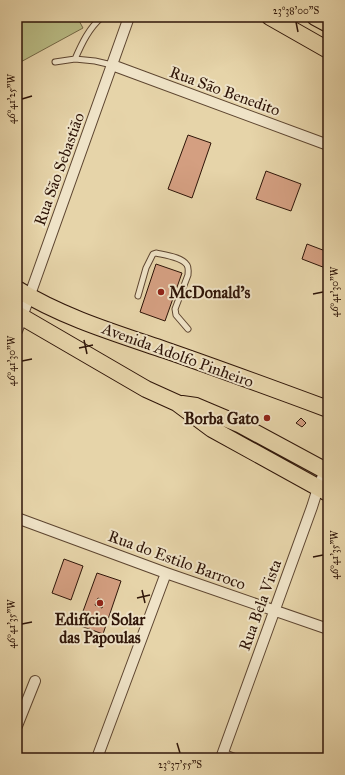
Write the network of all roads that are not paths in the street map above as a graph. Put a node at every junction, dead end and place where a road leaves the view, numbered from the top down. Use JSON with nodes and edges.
{"nodes":[{"id":1,"x":102,"y":17,"type":"edge"},
{"id":2,"x":129,"y":17,"type":"edge"},
{"id":3,"x":270,"y":17,"type":"edge"},
{"id":4,"x":315,"y":17,"type":"edge"},
{"id":5,"x":328,"y":24,"type":"edge"},
{"id":6,"x":328,"y":50,"type":"edge"},
{"id":7,"x":74,"y":59,"type":"junction"},
{"id":8,"x":55,"y":62,"type":"dead end"},
{"id":9,"x":112,"y":65,"type":"junction"},
{"id":10,"x":328,"y":145,"type":"edge"},
{"id":11,"x":23,"y":293,"type":"edge"},
{"id":12,"x":138,"y":296,"type":"dead end"},
{"id":13,"x":19,"y":321,"type":"edge"},
{"id":14,"x":188,"y":329,"type":"dead end"},
{"id":15,"x":177,"y":403,"type":"junction"},
{"id":16,"x":328,"y":409,"type":"edge"},
{"id":17,"x":327,"y":468,"type":"edge"},
{"id":18,"x":323,"y":490,"type":"edge"},
{"id":19,"x":17,"y":518,"type":"edge"},
{"id":20,"x":166,"y":573,"type":"junction"},
{"id":21,"x":274,"y":610,"type":"junction"},
{"id":22,"x":328,"y":629,"type":"edge"},
{"id":23,"x":35,"y":680,"type":"dead end"},
{"id":24,"x":17,"y":726,"type":"edge"},
{"id":25,"x":222,"y":755,"type":"edge"},
{"id":26,"x":97,"y":758,"type":"edge"},
{"id":27,"x":239,"y":758,"type":"edge"}],
"edges":[{"from":1,"to":7,"type":"lane"},
{"from":2,"to":9,"type":"street","name":"Rua São Sebastião"},
{"from":3,"to":6,"type":"main road"},
{"from":4,"to":5,"type":"main road"},
{"from":7,"to":8,"type":"lane"},
{"from":7,"to":9,"type":"lane"},
{"from":9,"to":10,"type":"street","name":"Rua São Benedito"},
{"from":9,"to":11,"type":"street","name":"Rua São Sebastião"},
{"from":11,"to":13,"type":"street","name":"Rua São Sebastião"},
{"from":11,"to":16,"type":"main road","name":"Avenida Adolfo Pinheiro"},
{"from":12,"to":14,"type":"lane"},
{"from":13,"to":15,"type":"main road"},
{"from":15,"to":17,"type":"main road"},
{"from":15,"to":18,"type":"main road"},
{"from":17,"to":18,"type":"street","name":"Rua Bela Vista"},
{"from":18,"to":21,"type":"street","name":"Rua Bela Vista"},
{"from":19,"to":20,"type":"street","name":"Rua do Estilo Barroco"},
{"from":20,"to":21,"type":"street","name":"Rua do Estilo Barroco"},
{"from":20,"to":26,"type":"street"},
{"from":21,"to":22,"type":"street","name":"Rua do Estilo Barroco"},
{"from":21,"to":25,"type":"street","name":"Rua Bela Vista"},
{"from":23,"to":24,"type":"street"},
{"from":25,"to":27,"type":"lane"}]}
